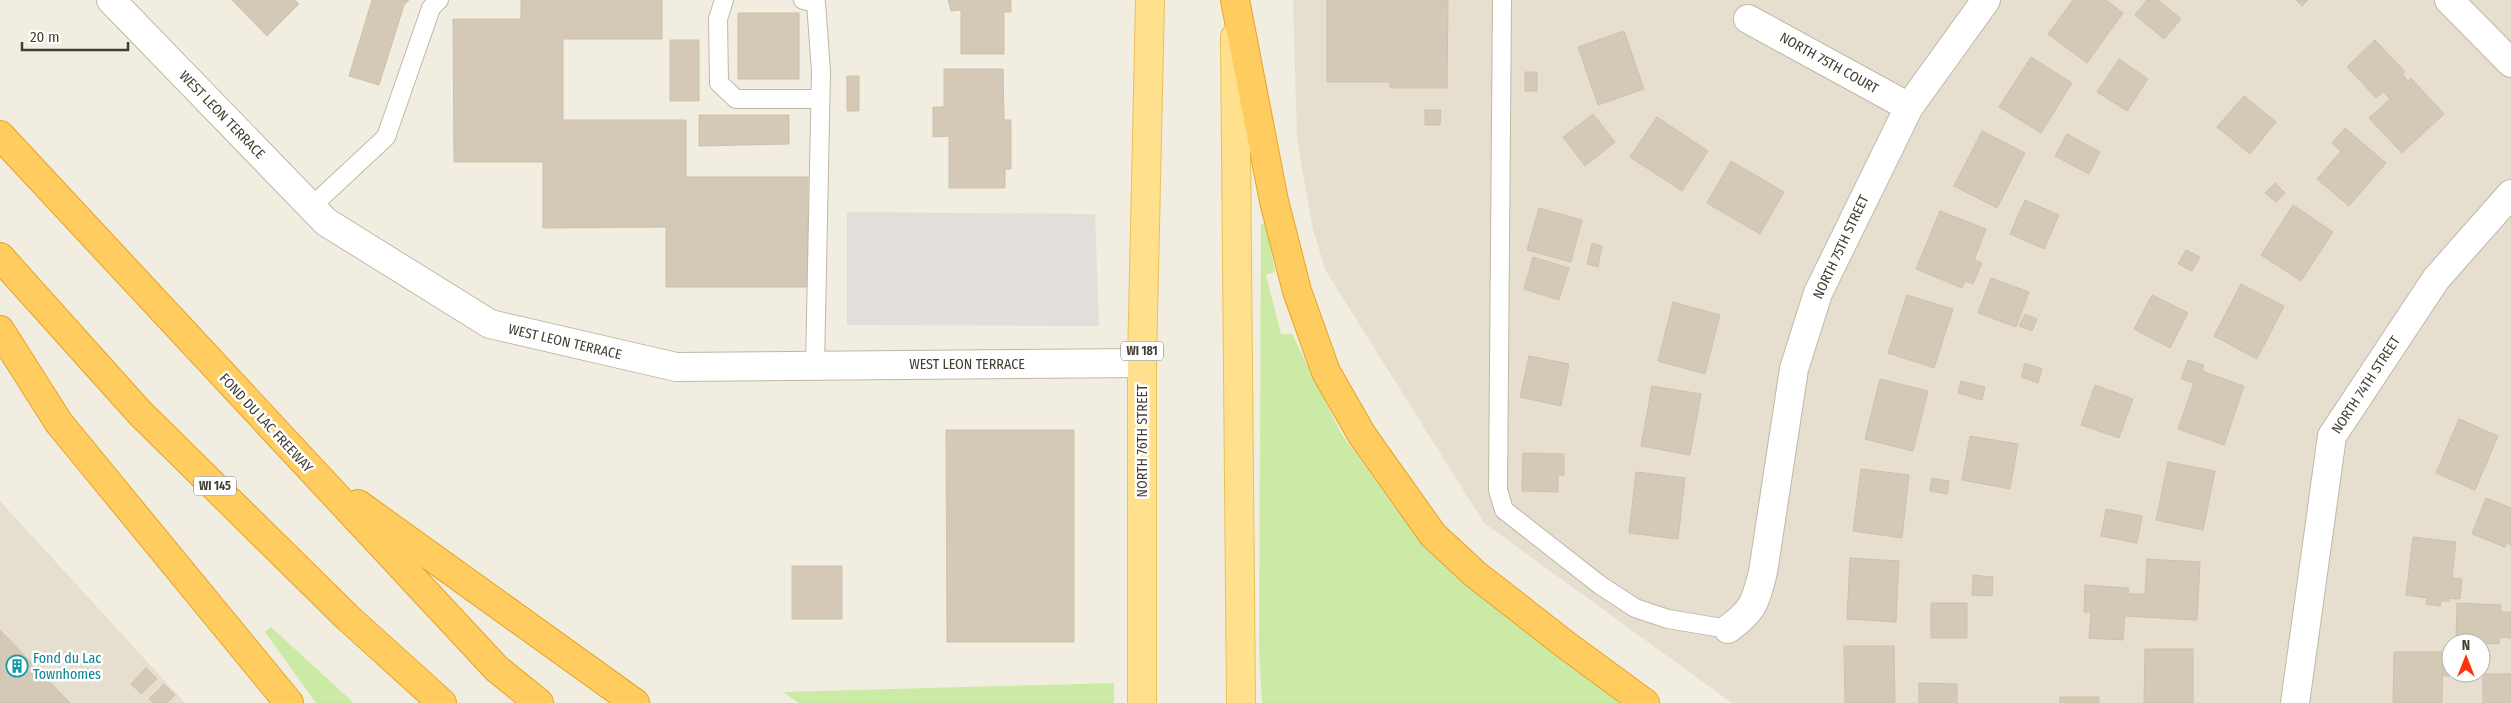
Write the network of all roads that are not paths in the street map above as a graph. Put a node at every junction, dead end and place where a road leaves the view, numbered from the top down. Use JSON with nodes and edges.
{"nodes":[{"id":1,"x":111,"y":0,"type":"edge"},
{"id":2,"x":438,"y":0,"type":"edge"},
{"id":3,"x":724,"y":0,"type":"edge"},
{"id":4,"x":803,"y":0,"type":"edge"},
{"id":5,"x":1150,"y":0,"type":"edge"},
{"id":6,"x":1235,"y":0,"type":"edge"},
{"id":7,"x":1502,"y":0,"type":"edge"},
{"id":8,"x":1986,"y":0,"type":"edge"},
{"id":9,"x":2448,"y":0,"type":"edge"},
{"id":10,"x":1748,"y":19,"type":"dead end"},
{"id":11,"x":2511,"y":63,"type":"edge"},
{"id":12,"x":820,"y":99,"type":"junction"},
{"id":13,"x":1909,"y":106,"type":"junction"},
{"id":14,"x":0,"y":135,"type":"edge"},
{"id":15,"x":2511,"y":194,"type":"edge"},
{"id":16,"x":311,"y":207,"type":"junction"},
{"id":17,"x":0,"y":257,"type":"edge"},
{"id":18,"x":0,"y":330,"type":"edge"},
{"id":19,"x":1142,"y":363,"type":"junction"},
{"id":20,"x":815,"y":366,"type":"junction"},
{"id":21,"x":306,"y":466,"type":"junction"},
{"id":22,"x":1728,"y":629,"type":"joint"},
{"id":23,"x":289,"y":703,"type":"edge"},
{"id":24,"x":442,"y":703,"type":"edge"},
{"id":25,"x":540,"y":703,"type":"edge"},
{"id":26,"x":635,"y":703,"type":"edge"},
{"id":27,"x":1142,"y":703,"type":"edge"},
{"id":28,"x":1241,"y":703,"type":"edge"},
{"id":29,"x":1645,"y":703,"type":"edge"},
{"id":30,"x":2295,"y":703,"type":"edge"}],
"edges":[{"from":1,"to":16,"type":"street","name":"WEST LEON TERRACE"},
{"from":2,"to":16,"type":"lane"},
{"from":3,"to":12,"type":"lane"},
{"from":4,"to":12,"type":"lane"},
{"from":5,"to":19,"type":"main road","name":"NORTH 76TH STREET","number":"WI 181"},
{"from":6,"to":28,"type":"main road"},
{"from":6,"to":29,"type":"highway"},
{"from":7,"to":22,"type":"lane"},
{"from":8,"to":13,"type":"street","name":"NORTH 75TH STREET"},
{"from":9,"to":11,"type":"street"},
{"from":10,"to":13,"type":"street","name":"NORTH 75TH COURT"},
{"from":12,"to":20,"type":"lane"},
{"from":13,"to":22,"type":"street","name":"NORTH 75TH STREET"},
{"from":14,"to":21,"type":"highway","name":"FOND DU LAC FREEWAY"},
{"from":15,"to":30,"type":"street","name":"NORTH 74TH STREET"},
{"from":16,"to":20,"type":"street","name":"WEST LEON TERRACE"},
{"from":17,"to":24,"type":"highway","number":"WI 145"},
{"from":18,"to":23,"type":"highway"},
{"from":19,"to":20,"type":"street","name":"WEST LEON TERRACE"},
{"from":19,"to":27,"type":"main road","name":"NORTH 76TH STREET","number":"WI 181"},
{"from":21,"to":25,"type":"highway","name":"FOND DU LAC FREEWAY"},
{"from":21,"to":26,"type":"highway"}]}
